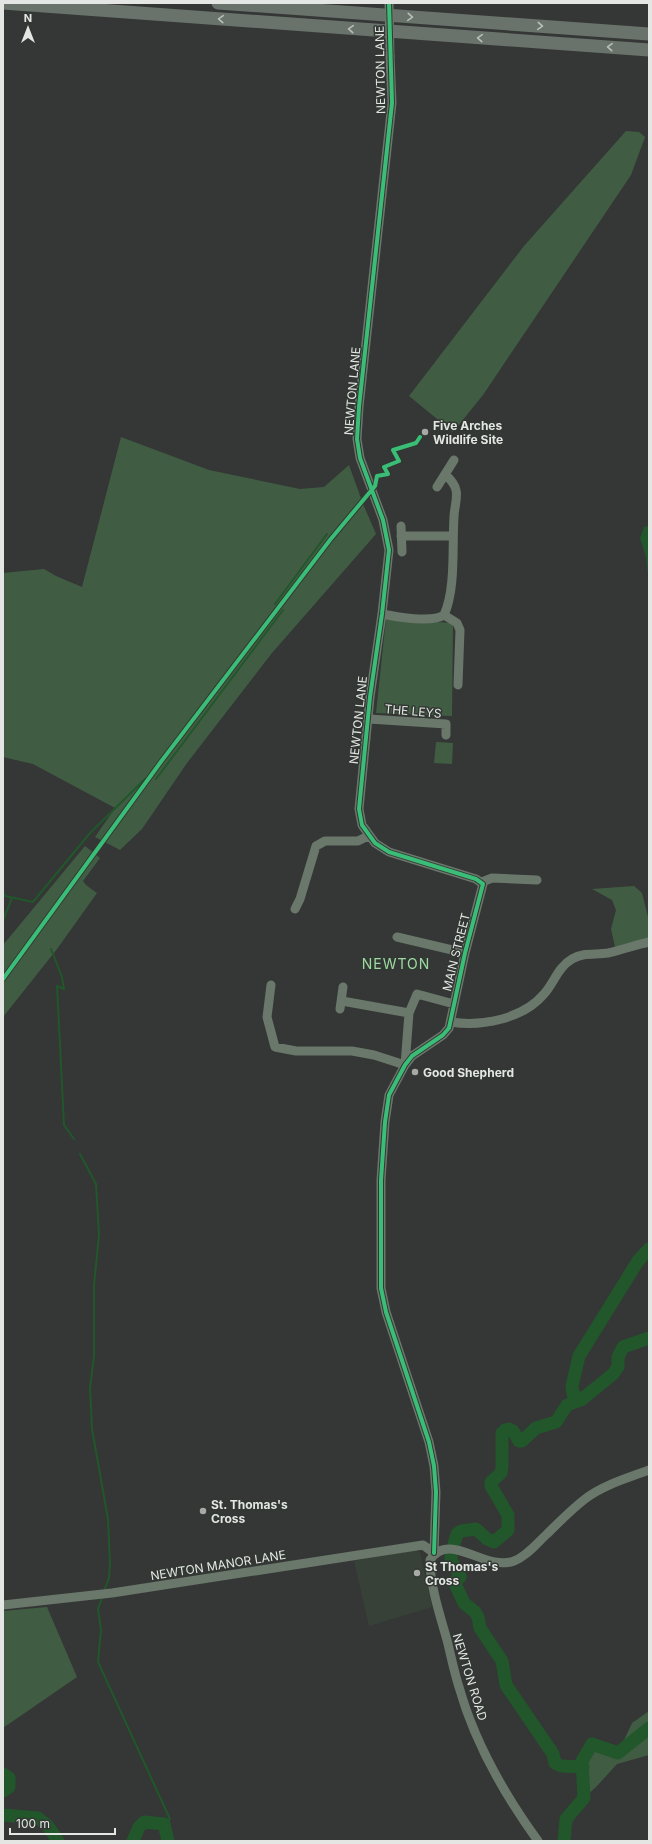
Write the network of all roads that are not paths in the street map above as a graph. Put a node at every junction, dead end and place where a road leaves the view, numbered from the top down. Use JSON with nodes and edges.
{"nodes":[{"id":1,"x":3,"y":3,"type":"edge"},
{"id":2,"x":218,"y":3,"type":"edge"},
{"id":3,"x":389,"y":3,"type":"edge"},
{"id":4,"x":649,"y":34,"type":"edge"},
{"id":5,"x":649,"y":50,"type":"edge"},
{"id":6,"x":454,"y":460,"type":"dead end"},
{"id":7,"x":446,"y":475,"type":"junction"},
{"id":8,"x":437,"y":487,"type":"dead end"},
{"id":9,"x":401,"y":526,"type":"dead end"},
{"id":10,"x":401,"y":536,"type":"junction"},
{"id":11,"x":453,"y":536,"type":"junction"},
{"id":12,"x":402,"y":552,"type":"dead end"},
{"id":13,"x":382,"y":614,"type":"junction"},
{"id":14,"x":444,"y":615,"type":"junction"},
{"id":15,"x":458,"y":685,"type":"dead end"},
{"id":16,"x":368,"y":719,"type":"junction"},
{"id":17,"x":446,"y":735,"type":"dead end"},
{"id":18,"x":368,"y":836,"type":"junction"},
{"id":19,"x":537,"y":880,"type":"dead end"},
{"id":20,"x":482,"y":884,"type":"junction"},
{"id":21,"x":295,"y":909,"type":"dead end"},
{"id":22,"x":397,"y":937,"type":"dead end"},
{"id":23,"x":649,"y":942,"type":"edge"},
{"id":24,"x":465,"y":953,"type":"junction"},
{"id":25,"x":271,"y":985,"type":"dead end"},
{"id":26,"x":343,"y":987,"type":"dead end"},
{"id":27,"x":454,"y":1004,"type":"junction"},
{"id":28,"x":409,"y":1013,"type":"junction"},
{"id":29,"x":451,"y":1022,"type":"junction"},
{"id":30,"x":405,"y":1064,"type":"junction"},
{"id":31,"x":649,"y":1470,"type":"edge"},
{"id":32,"x":434,"y":1553,"type":"junction"},
{"id":33,"x":3,"y":1605,"type":"edge"},
{"id":34,"x":538,"y":1841,"type":"edge"}],
"edges":[{"from":5,"to":1,"type":"highway","one_way":true},
{"from":2,"to":4,"type":"highway","one_way":true},
{"from":3,"to":13,"type":"street","name":"NEWTON LANE","bridge":true},
{"from":6,"to":7,"type":"street"},
{"from":7,"to":8,"type":"street"},
{"from":7,"to":11,"type":"street"},
{"from":9,"to":10,"type":"street"},
{"from":10,"to":11,"type":"street"},
{"from":10,"to":12,"type":"street"},
{"from":11,"to":14,"type":"street"},
{"from":13,"to":14,"type":"street"},
{"from":13,"to":16,"type":"street","name":"NEWTON LANE"},
{"from":14,"to":15,"type":"street"},
{"from":16,"to":17,"type":"street","name":"THE LEYS"},
{"from":16,"to":18,"type":"street","name":"NEWTON LANE"},
{"from":18,"to":20,"type":"street"},
{"from":18,"to":21,"type":"street"},
{"from":19,"to":20,"type":"street"},
{"from":20,"to":24,"type":"street","name":"MAIN STREET"},
{"from":22,"to":24,"type":"street"},
{"from":23,"to":29,"type":"street"},
{"from":24,"to":27,"type":"street","name":"MAIN STREET"},
{"from":25,"to":30,"type":"street"},
{"from":26,"to":28,"type":"street"},
{"from":27,"to":28,"type":"street"},
{"from":27,"to":29,"type":"street","name":"MAIN STREET"},
{"from":28,"to":30,"type":"street"},
{"from":29,"to":30,"type":"street"},
{"from":30,"to":32,"type":"street","name":"NEWTON ROAD"},
{"from":31,"to":32,"type":"street"},
{"from":32,"to":33,"type":"street","name":"NEWTON MANOR LANE"},
{"from":32,"to":34,"type":"street","name":"NEWTON ROAD"}]}
